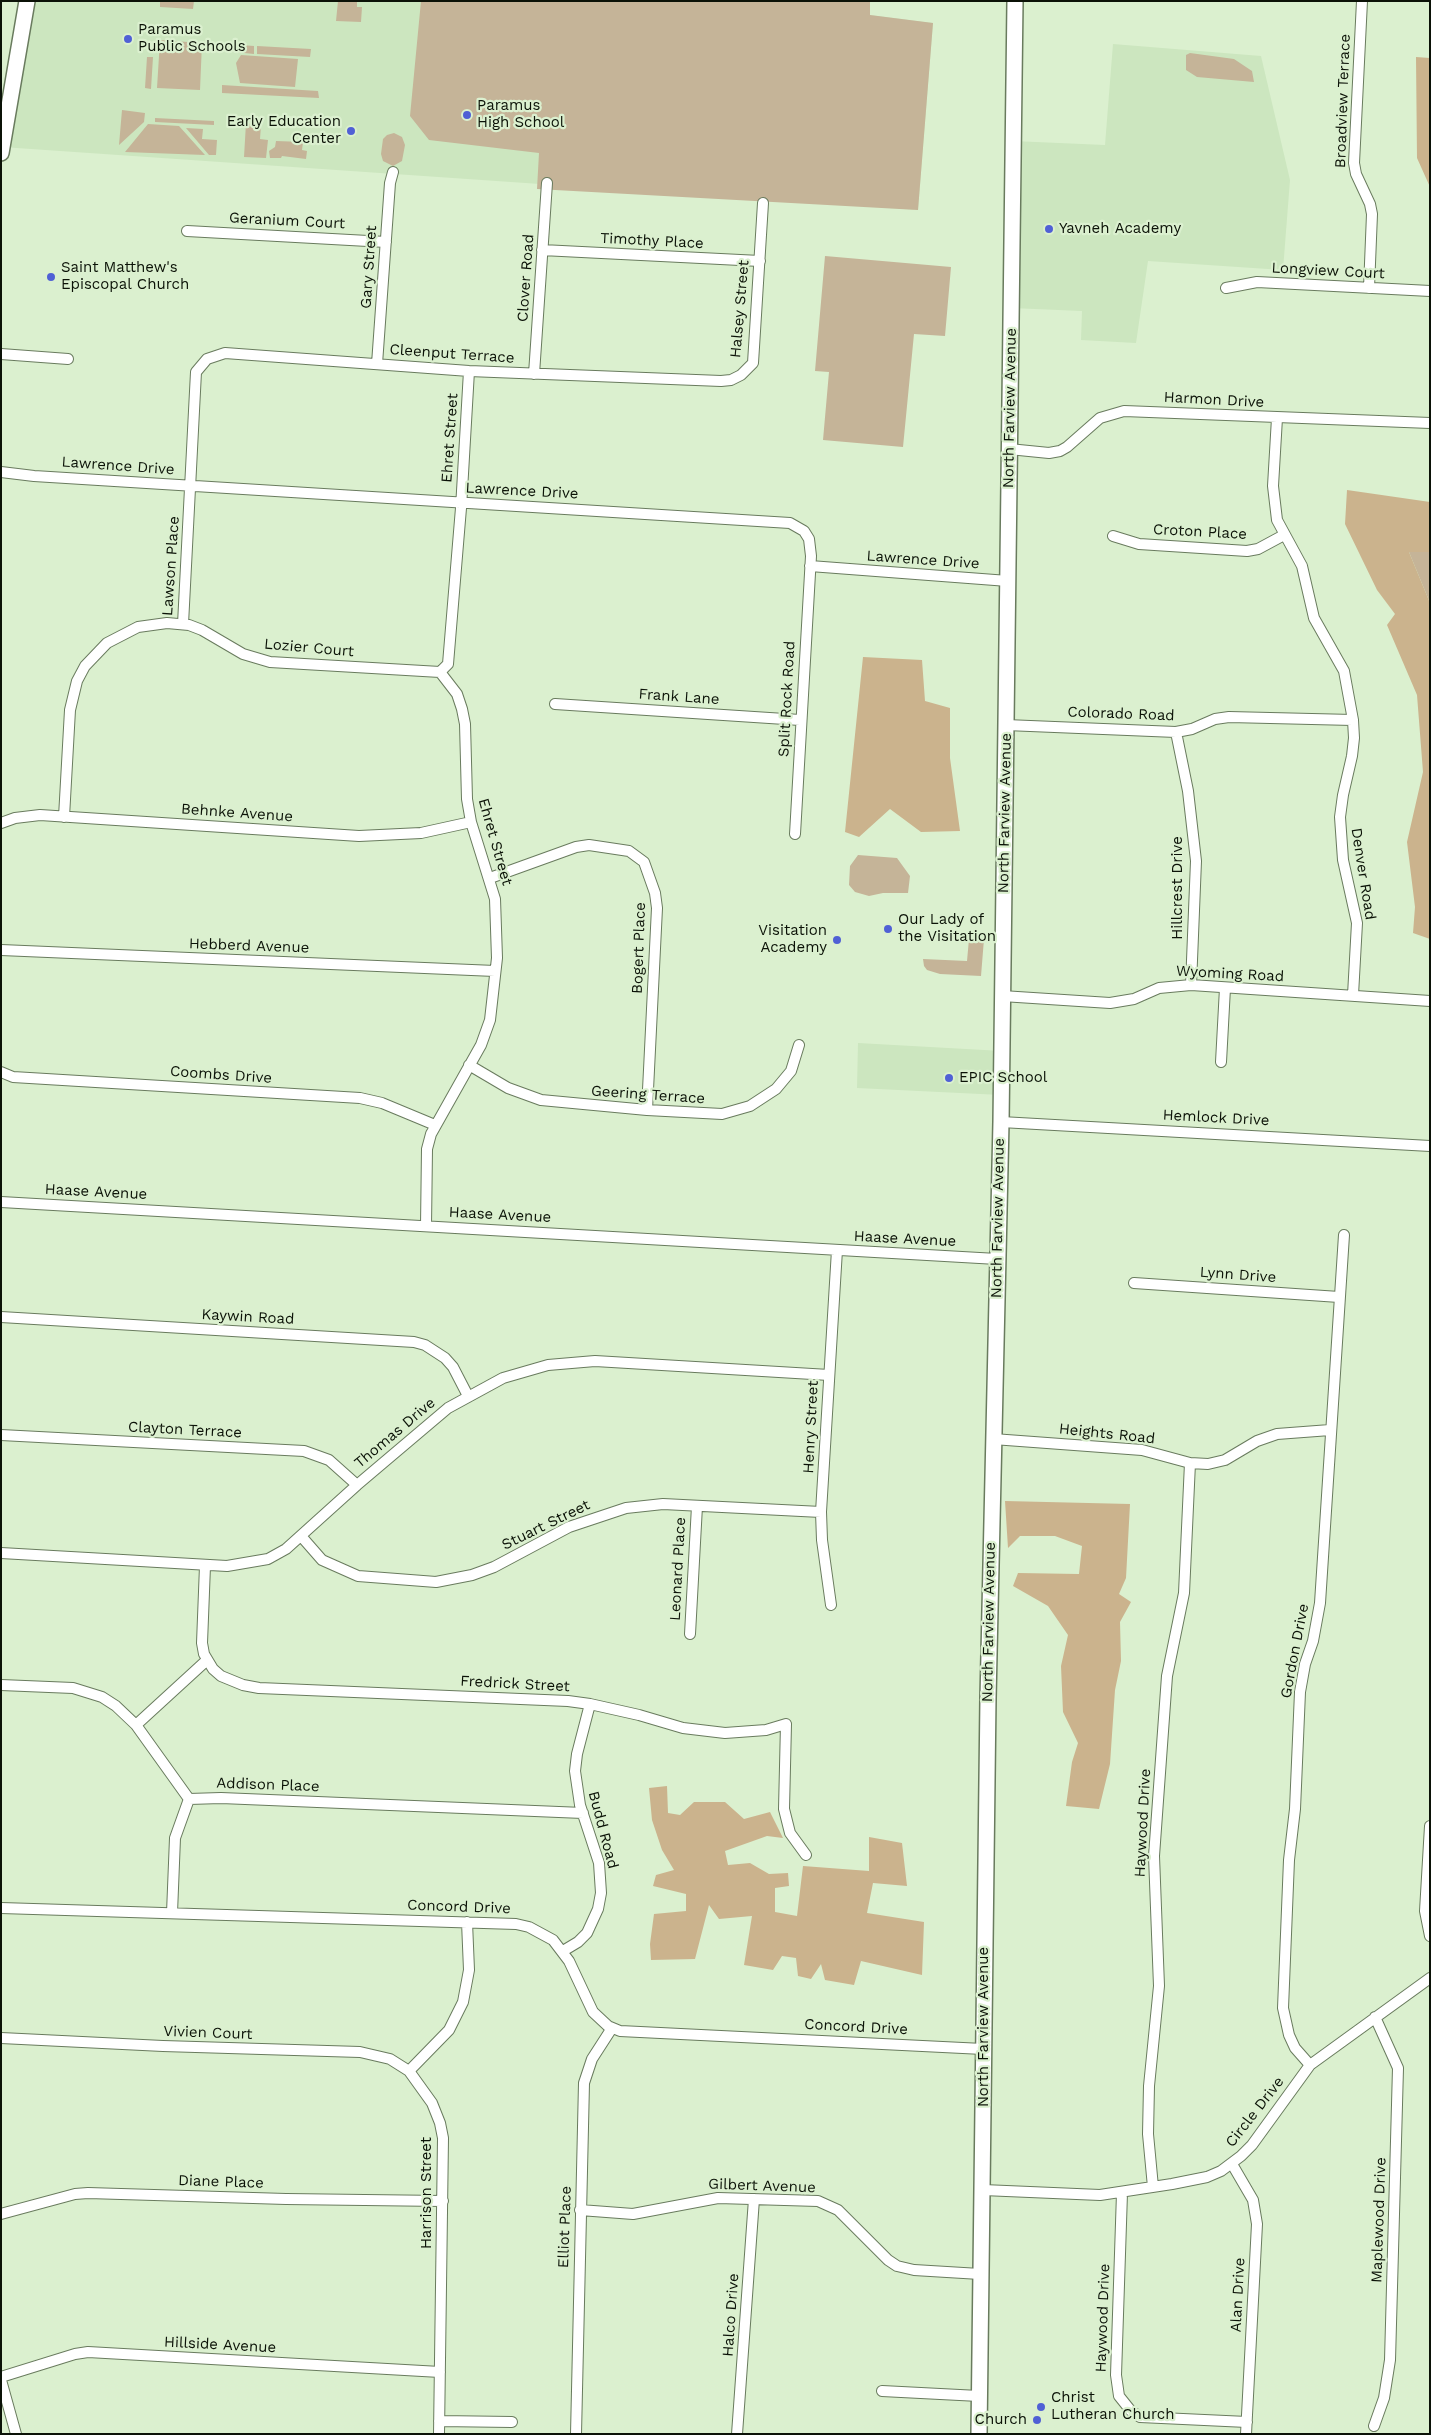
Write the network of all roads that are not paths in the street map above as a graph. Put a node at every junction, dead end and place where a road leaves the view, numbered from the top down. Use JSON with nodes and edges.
{"nodes":[{"id":1,"x":27,"y":1,"type":"edge"},
{"id":2,"x":1015,"y":1,"type":"edge"},
{"id":3,"x":1362,"y":1,"type":"edge"},
{"id":4,"x":1,"y":153,"type":"edge"},
{"id":5,"x":393,"y":172,"type":"dead end"},
{"id":6,"x":546,"y":183,"type":"dead end"},
{"id":7,"x":762,"y":203,"type":"dead end"},
{"id":8,"x":187,"y":231,"type":"dead end"},
{"id":9,"x":386,"y":242,"type":"junction"},
{"id":10,"x":542,"y":250,"type":"junction"},
{"id":11,"x":760,"y":261,"type":"junction"},
{"id":12,"x":1226,"y":288,"type":"dead end"},
{"id":13,"x":1369,"y":288,"type":"junction"},
{"id":14,"x":1430,"y":291,"type":"edge"},
{"id":15,"x":1,"y":354,"type":"edge"},
{"id":16,"x":68,"y":359,"type":"dead end"},
{"id":17,"x":377,"y":364,"type":"junction"},
{"id":18,"x":201,"y":365,"type":"joint"},
{"id":19,"x":469,"y":371,"type":"junction"},
{"id":20,"x":534,"y":374,"type":"junction"},
{"id":21,"x":704,"y":381,"type":"joint"},
{"id":22,"x":1277,"y":418,"type":"junction"},
{"id":23,"x":1430,"y":423,"type":"edge"},
{"id":24,"x":1010,"y":449,"type":"junction"},
{"id":25,"x":1,"y":472,"type":"edge"},
{"id":26,"x":191,"y":486,"type":"junction"},
{"id":27,"x":461,"y":502,"type":"junction"},
{"id":28,"x":1284,"y":535,"type":"junction"},
{"id":29,"x":1113,"y":536,"type":"dead end"},
{"id":30,"x":810,"y":566,"type":"junction"},
{"id":31,"x":1008,"y":581,"type":"junction"},
{"id":32,"x":183,"y":624,"type":"junction"},
{"id":33,"x":440,"y":672,"type":"junction"},
{"id":34,"x":555,"y":704,"type":"dead end"},
{"id":35,"x":800,"y":720,"type":"junction"},
{"id":36,"x":1353,"y":720,"type":"junction"},
{"id":37,"x":1006,"y":725,"type":"junction"},
{"id":38,"x":1176,"y":732,"type":"junction"},
{"id":39,"x":64,"y":817,"type":"junction"},
{"id":40,"x":471,"y":822,"type":"junction"},
{"id":41,"x":1,"y":823,"type":"edge"},
{"id":42,"x":795,"y":834,"type":"dead end"},
{"id":43,"x":490,"y":878,"type":"junction"},
{"id":44,"x":1,"y":950,"type":"edge"},
{"id":45,"x":496,"y":972,"type":"junction"},
{"id":46,"x":1191,"y":985,"type":"junction"},
{"id":47,"x":1225,"y":988,"type":"junction"},
{"id":48,"x":1353,"y":995,"type":"junction"},
{"id":49,"x":1002,"y":996,"type":"junction"},
{"id":50,"x":1430,"y":1001,"type":"edge"},
{"id":51,"x":799,"y":1045,"type":"dead end"},
{"id":52,"x":1221,"y":1062,"type":"dead end"},
{"id":53,"x":469,"y":1065,"type":"junction"},
{"id":54,"x":1,"y":1072,"type":"edge"},
{"id":55,"x":647,"y":1110,"type":"junction"},
{"id":56,"x":1001,"y":1122,"type":"junction"},
{"id":57,"x":435,"y":1125,"type":"junction"},
{"id":58,"x":1430,"y":1146,"type":"edge"},
{"id":59,"x":1,"y":1202,"type":"edge"},
{"id":60,"x":426,"y":1226,"type":"junction"},
{"id":61,"x":1344,"y":1235,"type":"dead end"},
{"id":62,"x":837,"y":1250,"type":"junction"},
{"id":63,"x":997,"y":1260,"type":"junction"},
{"id":64,"x":1134,"y":1283,"type":"dead end"},
{"id":65,"x":1339,"y":1297,"type":"junction"},
{"id":66,"x":1,"y":1318,"type":"edge"},
{"id":67,"x":829,"y":1375,"type":"junction"},
{"id":68,"x":468,"y":1396,"type":"junction"},
{"id":69,"x":1330,"y":1430,"type":"junction"},
{"id":70,"x":1,"y":1435,"type":"edge"},
{"id":71,"x":993,"y":1439,"type":"junction"},
{"id":72,"x":1190,"y":1463,"type":"junction"},
{"id":73,"x":357,"y":1484,"type":"junction"},
{"id":74,"x":697,"y":1506,"type":"junction"},
{"id":75,"x":821,"y":1512,"type":"junction"},
{"id":76,"x":301,"y":1536,"type":"junction"},
{"id":77,"x":1,"y":1553,"type":"edge"},
{"id":78,"x":205,"y":1566,"type":"junction"},
{"id":79,"x":832,"y":1605,"type":"dead end"},
{"id":80,"x":690,"y":1634,"type":"dead end"},
{"id":81,"x":207,"y":1660,"type":"junction"},
{"id":82,"x":1,"y":1685,"type":"edge"},
{"id":83,"x":590,"y":1704,"type":"junction"},
{"id":84,"x":136,"y":1725,"type":"junction"},
{"id":85,"x":189,"y":1799,"type":"junction"},
{"id":86,"x":583,"y":1814,"type":"junction"},
{"id":87,"x":1430,"y":1826,"type":"edge"},
{"id":88,"x":806,"y":1855,"type":"dead end"},
{"id":89,"x":1,"y":1908,"type":"edge"},
{"id":90,"x":172,"y":1913,"type":"junction"},
{"id":91,"x":467,"y":1922,"type":"junction"},
{"id":92,"x":1430,"y":1936,"type":"edge"},
{"id":93,"x":563,"y":1951,"type":"junction"},
{"id":94,"x":1430,"y":1978,"type":"edge"},
{"id":95,"x":1375,"y":2017,"type":"junction"},
{"id":96,"x":612,"y":2028,"type":"junction"},
{"id":97,"x":1,"y":2038,"type":"edge"},
{"id":98,"x":983,"y":2049,"type":"junction"},
{"id":99,"x":1310,"y":2065,"type":"junction"},
{"id":100,"x":409,"y":2071,"type":"junction"},
{"id":101,"x":1232,"y":2164,"type":"junction"},
{"id":102,"x":1153,"y":2187,"type":"junction"},
{"id":103,"x":983,"y":2190,"type":"junction"},
{"id":104,"x":1122,"y":2193,"type":"junction"},
{"id":105,"x":754,"y":2199,"type":"junction"},
{"id":106,"x":442,"y":2201,"type":"junction"},
{"id":107,"x":580,"y":2210,"type":"junction"},
{"id":108,"x":1,"y":2214,"type":"edge"},
{"id":109,"x":980,"y":2274,"type":"junction"},
{"id":110,"x":440,"y":2372,"type":"junction"},
{"id":111,"x":1,"y":2378,"type":"edge"},
{"id":112,"x":882,"y":2391,"type":"dead end"},
{"id":113,"x":979,"y":2396,"type":"junction"},
{"id":114,"x":439,"y":2421,"type":"junction"},
{"id":115,"x":512,"y":2422,"type":"dead end"},
{"id":116,"x":1246,"y":2422,"type":"junction"},
{"id":117,"x":1374,"y":2426,"type":"dead end"},
{"id":118,"x":16,"y":2434,"type":"edge"},
{"id":119,"x":439,"y":2434,"type":"edge"},
{"id":120,"x":576,"y":2434,"type":"edge"},
{"id":121,"x":737,"y":2434,"type":"edge"},
{"id":122,"x":979,"y":2434,"type":"edge"},
{"id":123,"x":1246,"y":2434,"type":"edge"}],
"edges":[{"from":1,"to":4,"type":"street"},
{"from":2,"to":24,"type":"street","name":"North Farview Avenue"},
{"from":3,"to":13,"type":"street","name":"Broadview Terrace"},
{"from":5,"to":9,"type":"street","name":"Gary Street"},
{"from":6,"to":10,"type":"street","name":"Clover Road"},
{"from":7,"to":11,"type":"street","name":"Halsey Street"},
{"from":8,"to":9,"type":"street","name":"Geranium Court"},
{"from":9,"to":17,"type":"street","name":"Gary Street"},
{"from":10,"to":11,"type":"street","name":"Timothy Place"},
{"from":10,"to":20,"type":"street","name":"Clover Road"},
{"from":11,"to":21,"type":"street","name":"Halsey Street"},
{"from":12,"to":13,"type":"street","name":"Longview Court"},
{"from":13,"to":14,"type":"street","name":"Longview Court"},
{"from":15,"to":16,"type":"street"},
{"from":17,"to":18,"type":"street","name":"Cleenput Terrace"},
{"from":17,"to":19,"type":"street","name":"Cleenput Terrace"},
{"from":18,"to":26,"type":"street","name":"Lawson Place"},
{"from":19,"to":20,"type":"street","name":"Cleenput Terrace"},
{"from":19,"to":27,"type":"street","name":"Ehret Street"},
{"from":20,"to":21,"type":"street","name":"Cleenput Terrace"},
{"from":22,"to":23,"type":"street","name":"Harmon Drive"},
{"from":22,"to":24,"type":"street","name":"Harmon Drive"},
{"from":22,"to":28,"type":"street","name":"Denver Road"},
{"from":24,"to":31,"type":"street","name":"North Farview Avenue"},
{"from":25,"to":26,"type":"street","name":"Lawrence Drive"},
{"from":26,"to":27,"type":"street","name":"Lawrence Drive"},
{"from":26,"to":32,"type":"street","name":"Lawson Place"},
{"from":27,"to":30,"type":"street","name":"Lawrence Drive"},
{"from":27,"to":33,"type":"street","name":"Ehret Street"},
{"from":28,"to":29,"type":"street","name":"Croton Place"},
{"from":28,"to":36,"type":"street","name":"Denver Road"},
{"from":30,"to":31,"type":"street","name":"Lawrence Drive"},
{"from":30,"to":35,"type":"street","name":"Split Rock Road"},
{"from":31,"to":37,"type":"street","name":"North Farview Avenue"},
{"from":32,"to":33,"type":"street","name":"Lozier Court"},
{"from":32,"to":39,"type":"street","name":"Lawson Place"},
{"from":33,"to":40,"type":"street","name":"Ehret Street"},
{"from":34,"to":35,"type":"street","name":"Frank Lane"},
{"from":35,"to":42,"type":"street","name":"Split Rock Road"},
{"from":36,"to":38,"type":"street","name":"Colorado Road"},
{"from":36,"to":48,"type":"street","name":"Denver Road"},
{"from":37,"to":38,"type":"street","name":"Colorado Road"},
{"from":37,"to":49,"type":"street","name":"North Farview Avenue"},
{"from":38,"to":46,"type":"street","name":"Hillcrest Drive"},
{"from":39,"to":40,"type":"street","name":"Behnke Avenue"},
{"from":39,"to":41,"type":"street","name":"Behnke Avenue"},
{"from":40,"to":43,"type":"street","name":"Ehret Street"},
{"from":43,"to":45,"type":"street","name":"Ehret Street"},
{"from":43,"to":55,"type":"street","name":"Bogert Place"},
{"from":44,"to":45,"type":"street","name":"Hebberd Avenue"},
{"from":45,"to":53,"type":"street","name":"Ehret Street"},
{"from":46,"to":47,"type":"street","name":"Wyoming Road"},
{"from":46,"to":49,"type":"street","name":"Wyoming Road"},
{"from":47,"to":48,"type":"street","name":"Wyoming Road"},
{"from":47,"to":52,"type":"street"},
{"from":48,"to":50,"type":"street","name":"Wyoming Road"},
{"from":49,"to":56,"type":"street","name":"North Farview Avenue"},
{"from":51,"to":55,"type":"street","name":"Geering Terrace"},
{"from":53,"to":55,"type":"street","name":"Geering Terrace"},
{"from":53,"to":57,"type":"street","name":"Ehret Street"},
{"from":54,"to":57,"type":"street","name":"Coombs Drive"},
{"from":56,"to":58,"type":"street","name":"Hemlock Drive"},
{"from":56,"to":63,"type":"street","name":"North Farview Avenue"},
{"from":57,"to":60,"type":"street","name":"Ehret Street"},
{"from":59,"to":60,"type":"street","name":"Haase Avenue"},
{"from":60,"to":62,"type":"street","name":"Haase Avenue"},
{"from":61,"to":65,"type":"street","name":"Gordon Drive"},
{"from":62,"to":63,"type":"street","name":"Haase Avenue"},
{"from":62,"to":67,"type":"street","name":"Henry Street"},
{"from":63,"to":71,"type":"street","name":"North Farview Avenue"},
{"from":64,"to":65,"type":"street","name":"Lynn Drive"},
{"from":65,"to":69,"type":"street","name":"Gordon Drive"},
{"from":66,"to":68,"type":"street","name":"Kaywin Road"},
{"from":67,"to":68,"type":"street","name":"Thomas Drive"},
{"from":67,"to":75,"type":"street","name":"Henry Street"},
{"from":68,"to":73,"type":"street","name":"Thomas Drive"},
{"from":69,"to":72,"type":"street","name":"Heights Road"},
{"from":69,"to":99,"type":"street","name":"Gordon Drive"},
{"from":70,"to":73,"type":"street","name":"Clayton Terrace"},
{"from":71,"to":72,"type":"street","name":"Heights Road"},
{"from":71,"to":98,"type":"street","name":"North Farview Avenue"},
{"from":72,"to":102,"type":"street","name":"Haywood Drive"},
{"from":73,"to":76,"type":"street","name":"Thomas Drive"},
{"from":74,"to":75,"type":"street","name":"Stuart Street"},
{"from":74,"to":76,"type":"street","name":"Stuart Street"},
{"from":74,"to":80,"type":"street","name":"Leonard Place"},
{"from":75,"to":79,"type":"street","name":"Henry Street"},
{"from":76,"to":78,"type":"street","name":"Thomas Drive"},
{"from":77,"to":78,"type":"street","name":"Thomas Drive"},
{"from":78,"to":81,"type":"street"},
{"from":81,"to":83,"type":"street","name":"Fredrick Street"},
{"from":81,"to":84,"type":"street"},
{"from":82,"to":84,"type":"street"},
{"from":83,"to":86,"type":"street","name":"Budd Road"},
{"from":83,"to":88,"type":"street","name":"Fredrick Street"},
{"from":84,"to":85,"type":"street"},
{"from":85,"to":86,"type":"street","name":"Addison Place"},
{"from":85,"to":90,"type":"street"},
{"from":86,"to":93,"type":"street","name":"Budd Road"},
{"from":87,"to":92,"type":"street"},
{"from":89,"to":90,"type":"street","name":"Concord Drive"},
{"from":90,"to":91,"type":"street","name":"Concord Drive"},
{"from":91,"to":93,"type":"street","name":"Concord Drive"},
{"from":91,"to":100,"type":"street"},
{"from":93,"to":96,"type":"street","name":"Concord Drive"},
{"from":94,"to":95,"type":"street","name":"Circle Drive"},
{"from":95,"to":99,"type":"street","name":"Circle Drive"},
{"from":95,"to":117,"type":"street","name":"Maplewood Drive"},
{"from":96,"to":98,"type":"street","name":"Concord Drive"},
{"from":96,"to":107,"type":"street","name":"Elliot Place"},
{"from":97,"to":100,"type":"street","name":"Vivien Court"},
{"from":98,"to":103,"type":"street","name":"North Farview Avenue"},
{"from":99,"to":101,"type":"street","name":"Circle Drive"},
{"from":100,"to":106,"type":"street","name":"Harrison Street"},
{"from":101,"to":102,"type":"street","name":"Circle Drive"},
{"from":101,"to":116,"type":"street","name":"Alan Drive"},
{"from":102,"to":104,"type":"street","name":"Circle Drive"},
{"from":103,"to":104,"type":"street","name":"Circle Drive"},
{"from":103,"to":109,"type":"street","name":"North Farview Avenue"},
{"from":104,"to":116,"type":"street","name":"Haywood Drive"},
{"from":105,"to":107,"type":"street","name":"Gilbert Avenue"},
{"from":105,"to":109,"type":"street","name":"Gilbert Avenue"},
{"from":105,"to":121,"type":"street","name":"Halco Drive"},
{"from":106,"to":108,"type":"street","name":"Diane Place"},
{"from":106,"to":110,"type":"street","name":"Harrison Street"},
{"from":107,"to":120,"type":"street","name":"Elliot Place"},
{"from":109,"to":113,"type":"street","name":"North Farview Avenue"},
{"from":110,"to":111,"type":"street","name":"Hillside Avenue"},
{"from":110,"to":114,"type":"street","name":"Harrison Street"},
{"from":111,"to":118,"type":"street"},
{"from":112,"to":113,"type":"street"},
{"from":113,"to":122,"type":"street","name":"North Farview Avenue"},
{"from":114,"to":115,"type":"street"},
{"from":114,"to":119,"type":"street","name":"Harrison Street"},
{"from":116,"to":123,"type":"street","name":"Alan Drive"}]}
